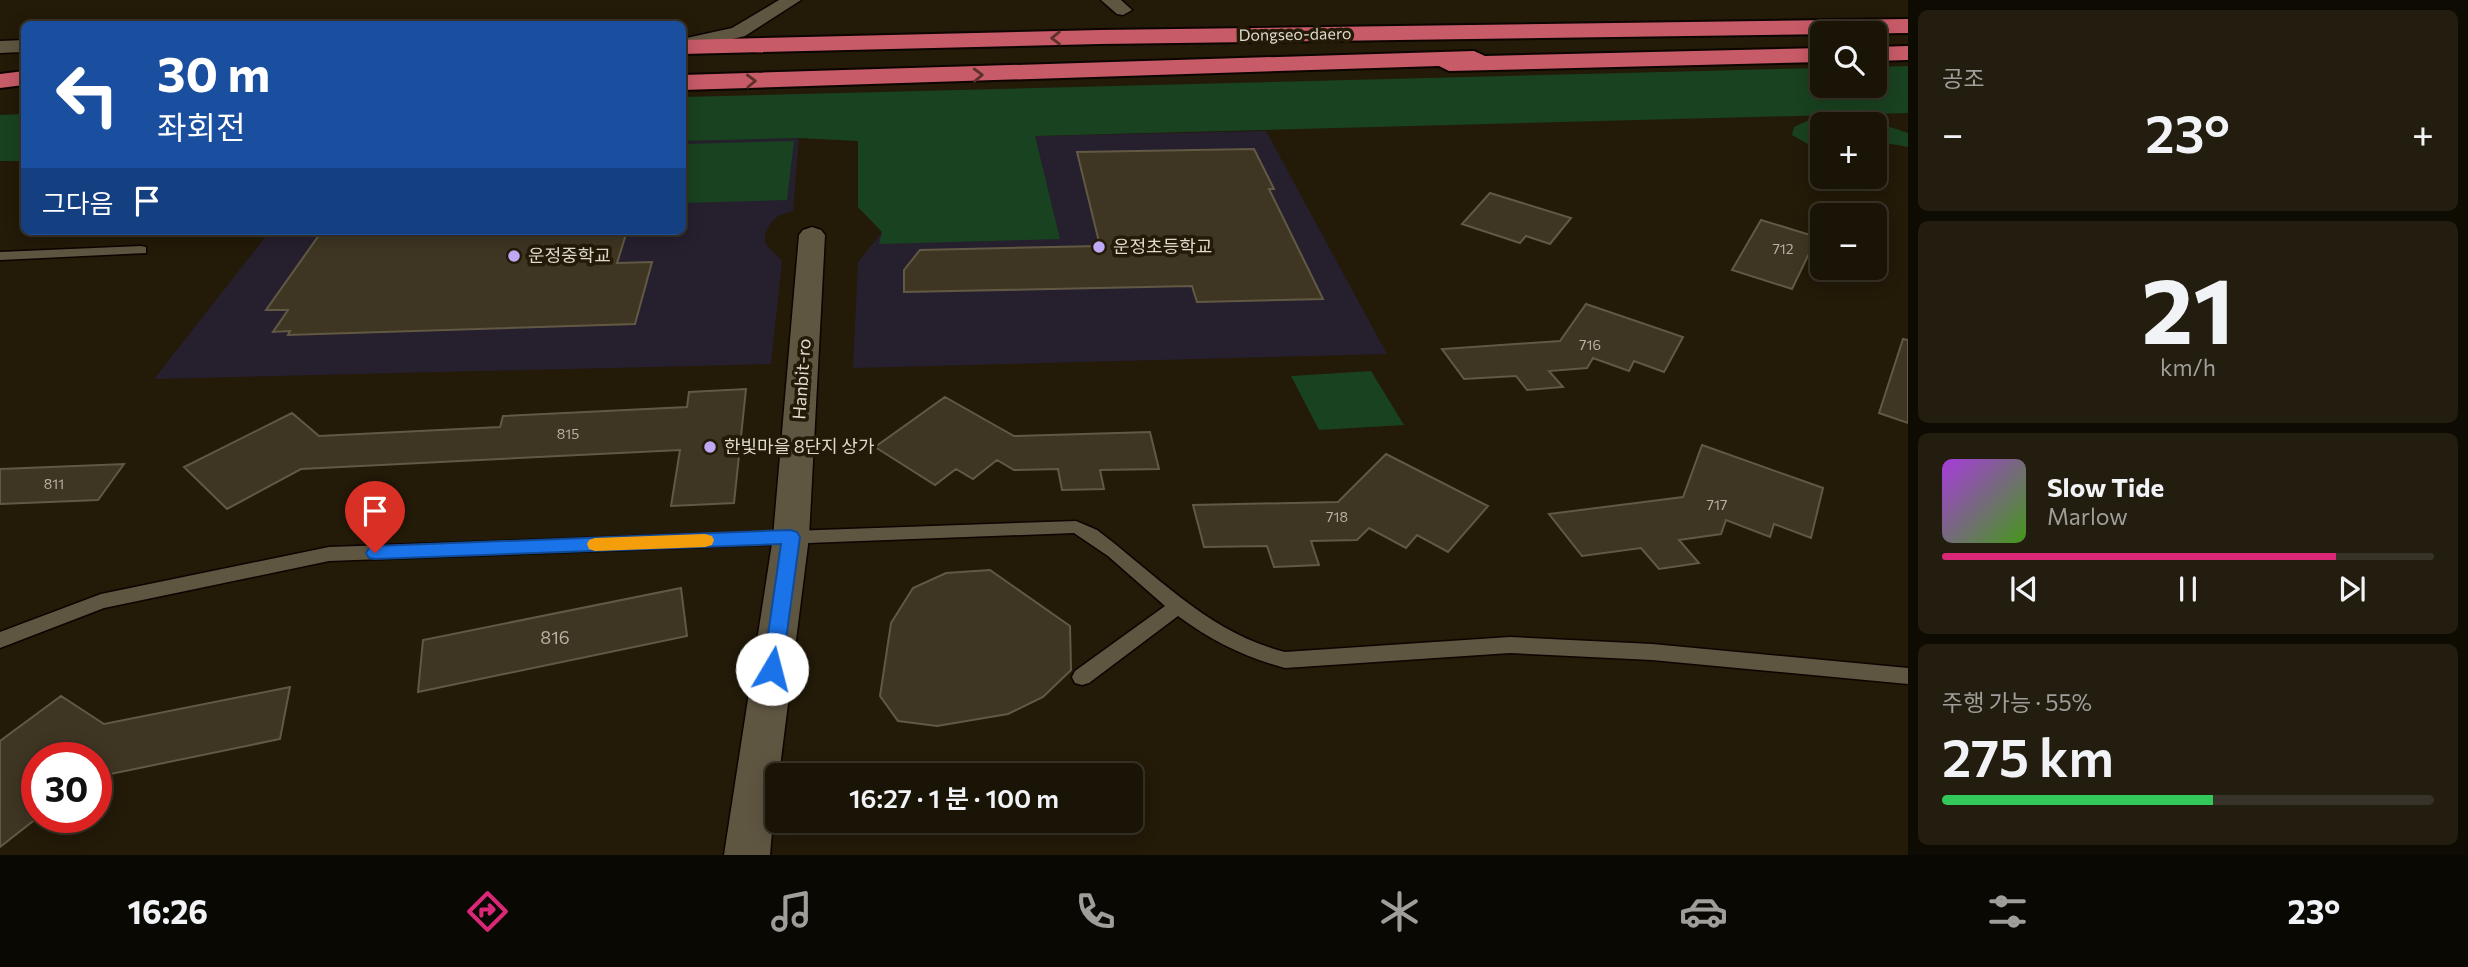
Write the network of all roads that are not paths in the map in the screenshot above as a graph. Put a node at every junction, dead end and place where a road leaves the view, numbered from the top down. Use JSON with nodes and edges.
{"nodes":[{"id":1,"x":792,"y":0,"type":"edge"},
{"id":2,"x":1908,"y":14,"type":"edge"},
{"id":3,"x":765,"y":18,"type":"junction"},
{"id":4,"x":1908,"y":26,"type":"edge"},
{"id":5,"x":1100,"y":37,"type":"junction"},
{"id":6,"x":1908,"y":42,"type":"edge"},
{"id":7,"x":852,"y":43,"type":"junction"},
{"id":8,"x":1887,"y":43,"type":"edge"},
{"id":9,"x":686,"y":45,"type":"edge"},
{"id":10,"x":1810,"y":45,"type":"edge"},
{"id":11,"x":21,"y":46,"type":"edge"},
{"id":12,"x":686,"y":46,"type":"edge"},
{"id":13,"x":0,"y":47,"type":"edge"},
{"id":14,"x":1908,"y":53,"type":"edge"},
{"id":15,"x":1887,"y":54,"type":"edge"},
{"id":16,"x":1810,"y":55,"type":"edge"},
{"id":17,"x":1114,"y":71,"type":"junction"},
{"id":18,"x":21,"y":78,"type":"edge"},
{"id":19,"x":0,"y":81,"type":"edge"},
{"id":20,"x":686,"y":83,"type":"edge"},
{"id":21,"x":21,"y":102,"type":"edge"},
{"id":22,"x":0,"y":103,"type":"edge"},
{"id":23,"x":812,"y":235,"type":"dead end"},
{"id":24,"x":141,"y":250,"type":"dead end"},
{"id":25,"x":0,"y":256,"type":"edge"},
{"id":26,"x":791,"y":537,"type":"junction"},
{"id":27,"x":1180,"y":605,"type":"junction"},
{"id":28,"x":0,"y":640,"type":"edge"},
{"id":29,"x":1908,"y":676,"type":"edge"},
{"id":30,"x":1082,"y":677,"type":"dead end"},
{"id":31,"x":747,"y":855,"type":"edge"}],
"edges":[{"from":1,"to":3,"type":"street"},
{"from":2,"to":5,"type":"highway"},
{"from":3,"to":7,"type":"street"},
{"from":3,"to":9,"type":"street"},
{"from":4,"to":5,"type":"highway","name":"Dongseo-daero"},
{"from":5,"to":7,"type":"highway","name":"Dongseo-daero","one_way":true},
{"from":6,"to":8,"type":"highway"},
{"from":7,"to":12,"type":"highway","name":"Dongseo-daero"},
{"from":10,"to":17,"type":"highway","name":"Dongseo-daero"},
{"from":11,"to":13,"type":"street"},
{"from":14,"to":15,"type":"highway"},
{"from":16,"to":17,"type":"highway"},
{"from":20,"to":17,"type":"highway","name":"Dongseo-daero","one_way":true},
{"from":18,"to":19,"type":"highway"},
{"from":21,"to":22,"type":"highway"},
{"from":23,"to":26,"type":"street","name":"Hanbit-ro"},
{"from":24,"to":25,"type":"lane"},
{"from":26,"to":27,"type":"lane"},
{"from":26,"to":28,"type":"lane"},
{"from":26,"to":31,"type":"street","name":"Hanbit-ro"},
{"from":27,"to":29,"type":"lane"},
{"from":27,"to":30,"type":"lane"}]}
